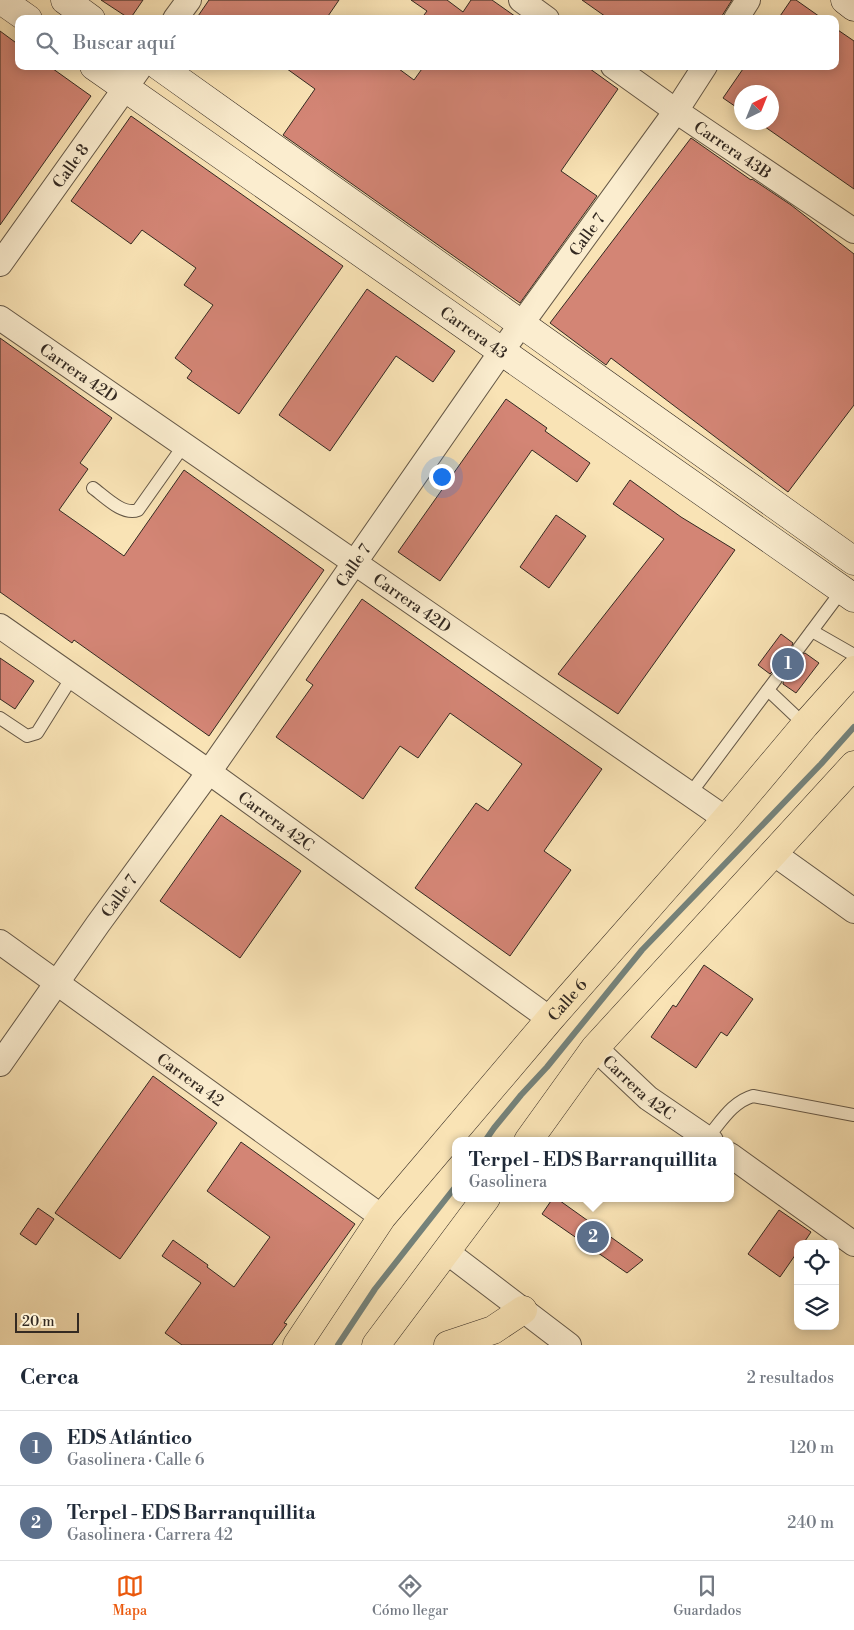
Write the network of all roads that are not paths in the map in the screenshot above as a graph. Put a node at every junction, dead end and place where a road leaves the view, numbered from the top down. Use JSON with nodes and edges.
{"nodes":[{"id":1,"x":1,"y":0,"type":"edge"},
{"id":2,"x":64,"y":0,"type":"edge"},
{"id":3,"x":189,"y":0,"type":"edge"},
{"id":4,"x":521,"y":0,"type":"edge"},
{"id":5,"x":748,"y":0,"type":"edge"},
{"id":6,"x":844,"y":0,"type":"edge"},
{"id":7,"x":854,"y":7,"type":"edge"},
{"id":8,"x":22,"y":15,"type":"edge"},
{"id":9,"x":85,"y":15,"type":"edge"},
{"id":10,"x":178,"y":15,"type":"edge"},
{"id":11,"x":542,"y":15,"type":"edge"},
{"id":12,"x":739,"y":15,"type":"edge"},
{"id":13,"x":100,"y":70,"type":"edge"},
{"id":14,"x":138,"y":70,"type":"edge"},
{"id":15,"x":165,"y":70,"type":"edge"},
{"id":16,"x":619,"y":70,"type":"edge"},
{"id":17,"x":702,"y":70,"type":"edge"},
{"id":18,"x":126,"y":89,"type":"junction"},
{"id":19,"x":676,"y":111,"type":"junction"},
{"id":20,"x":854,"y":231,"type":"edge"},
{"id":21,"x":0,"y":264,"type":"edge"},
{"id":22,"x":0,"y":318,"type":"edge"},
{"id":23,"x":522,"y":324,"type":"junction"},
{"id":24,"x":501,"y":352,"type":"junction"},
{"id":25,"x":184,"y":445,"type":"junction"},
{"id":26,"x":93,"y":488,"type":"dead end"},
{"id":27,"x":853,"y":559,"type":"edge"},
{"id":28,"x":355,"y":563,"type":"junction"},
{"id":29,"x":848,"y":594,"type":"edge"},
{"id":30,"x":0,"y":626,"type":"edge"},
{"id":31,"x":812,"y":631,"type":"junction"},
{"id":32,"x":799,"y":648,"type":"dead end"},
{"id":33,"x":854,"y":654,"type":"edge"},
{"id":34,"x":854,"y":670,"type":"edge"},
{"id":35,"x":72,"y":677,"type":"junction"},
{"id":36,"x":776,"y":679,"type":"dead end"},
{"id":37,"x":768,"y":690,"type":"junction"},
{"id":38,"x":0,"y":718,"type":"edge"},
{"id":39,"x":805,"y":725,"type":"junction"},
{"id":40,"x":854,"y":765,"type":"edge"},
{"id":41,"x":209,"y":772,"type":"junction"},
{"id":42,"x":690,"y":794,"type":"junction"},
{"id":43,"x":726,"y":819,"type":"junction"},
{"id":44,"x":772,"y":853,"type":"junction"},
{"id":45,"x":854,"y":911,"type":"edge"},
{"id":46,"x":0,"y":942,"type":"edge"},
{"id":47,"x":58,"y":982,"type":"junction"},
{"id":48,"x":550,"y":1019,"type":"junction"},
{"id":49,"x":594,"y":1048,"type":"junction"},
{"id":50,"x":0,"y":1064,"type":"edge"},
{"id":51,"x":854,"y":1115,"type":"edge"},
{"id":52,"x":531,"y":1137,"type":"edge"},
{"id":53,"x":705,"y":1137,"type":"edge"},
{"id":54,"x":711,"y":1137,"type":"edge"},
{"id":55,"x":734,"y":1158,"type":"edge"},
{"id":56,"x":483,"y":1202,"type":"edge"},
{"id":57,"x":382,"y":1217,"type":"junction"},
{"id":58,"x":854,"y":1244,"type":"edge"},
{"id":59,"x":447,"y":1252,"type":"junction"},
{"id":60,"x":523,"y":1310,"type":"junction"},
{"id":61,"x":297,"y":1345,"type":"edge"},
{"id":62,"x":376,"y":1345,"type":"edge"},
{"id":63,"x":448,"y":1345,"type":"edge"},
{"id":64,"x":569,"y":1345,"type":"edge"}],
"edges":[{"from":1,"to":8,"type":"street"},
{"from":2,"to":9,"type":"street"},
{"from":3,"to":10,"type":"street"},
{"from":4,"to":11,"type":"street"},
{"from":5,"to":12,"type":"street"},
{"from":6,"to":7,"type":"street"},
{"from":13,"to":18,"type":"street","name":"Carrera 43"},
{"from":14,"to":18,"type":"street","name":"Calle 8"},
{"from":15,"to":23,"type":"street"},
{"from":16,"to":19,"type":"street","name":"Carrera 43B"},
{"from":17,"to":19,"type":"street","name":"Calle 7"},
{"from":18,"to":21,"type":"street","name":"Calle 8"},
{"from":18,"to":24,"type":"street","name":"Carrera 43"},
{"from":19,"to":20,"type":"street","name":"Carrera 43B"},
{"from":19,"to":23,"type":"street","name":"Calle 7"},
{"from":22,"to":25,"type":"street","name":"Carrera 42D"},
{"from":23,"to":24,"type":"street","name":"Calle 7"},
{"from":23,"to":27,"type":"street"},
{"from":24,"to":28,"type":"street","name":"Calle 7"},
{"from":24,"to":29,"type":"street","name":"Carrera 43"},
{"from":25,"to":26,"type":"lane"},
{"from":25,"to":28,"type":"street","name":"Carrera 42D"},
{"from":28,"to":41,"type":"street","name":"Calle 7"},
{"from":28,"to":42,"type":"street","name":"Carrera 42D"},
{"from":29,"to":31,"type":"lane"},
{"from":30,"to":35,"type":"street","name":"Carrera 42C"},
{"from":31,"to":32,"type":"lane"},
{"from":31,"to":33,"type":"lane"},
{"from":34,"to":39,"type":"main road","name":"Calle 6"},
{"from":35,"to":38,"type":"lane"},
{"from":35,"to":41,"type":"street","name":"Carrera 42C"},
{"from":36,"to":37,"type":"lane"},
{"from":37,"to":39,"type":"lane"},
{"from":37,"to":42,"type":"lane"},
{"from":39,"to":43,"type":"main road","name":"Calle 6"},
{"from":40,"to":44,"type":"main road"},
{"from":41,"to":47,"type":"street","name":"Calle 7"},
{"from":41,"to":48,"type":"street","name":"Carrera 42C"},
{"from":42,"to":43,"type":"street","name":"Carrera 42D"},
{"from":43,"to":48,"type":"main road","name":"Calle 6"},
{"from":44,"to":45,"type":"street"},
{"from":44,"to":49,"type":"main road"},
{"from":46,"to":47,"type":"street","name":"Carrera 42"},
{"from":47,"to":50,"type":"street","name":"Calle 7"},
{"from":47,"to":57,"type":"street","name":"Carrera 42"},
{"from":48,"to":57,"type":"main road","name":"Calle 6"},
{"from":49,"to":52,"type":"main road"},
{"from":49,"to":53,"type":"street","name":"Carrera 42C"},
{"from":51,"to":54,"type":"lane"},
{"from":55,"to":58,"type":"street"},
{"from":56,"to":59,"type":"main road"},
{"from":57,"to":61,"type":"main road","name":"Calle 6"},
{"from":59,"to":60,"type":"street"},
{"from":59,"to":62,"type":"main road"},
{"from":60,"to":63,"type":"main road"},
{"from":60,"to":64,"type":"street"}]}
